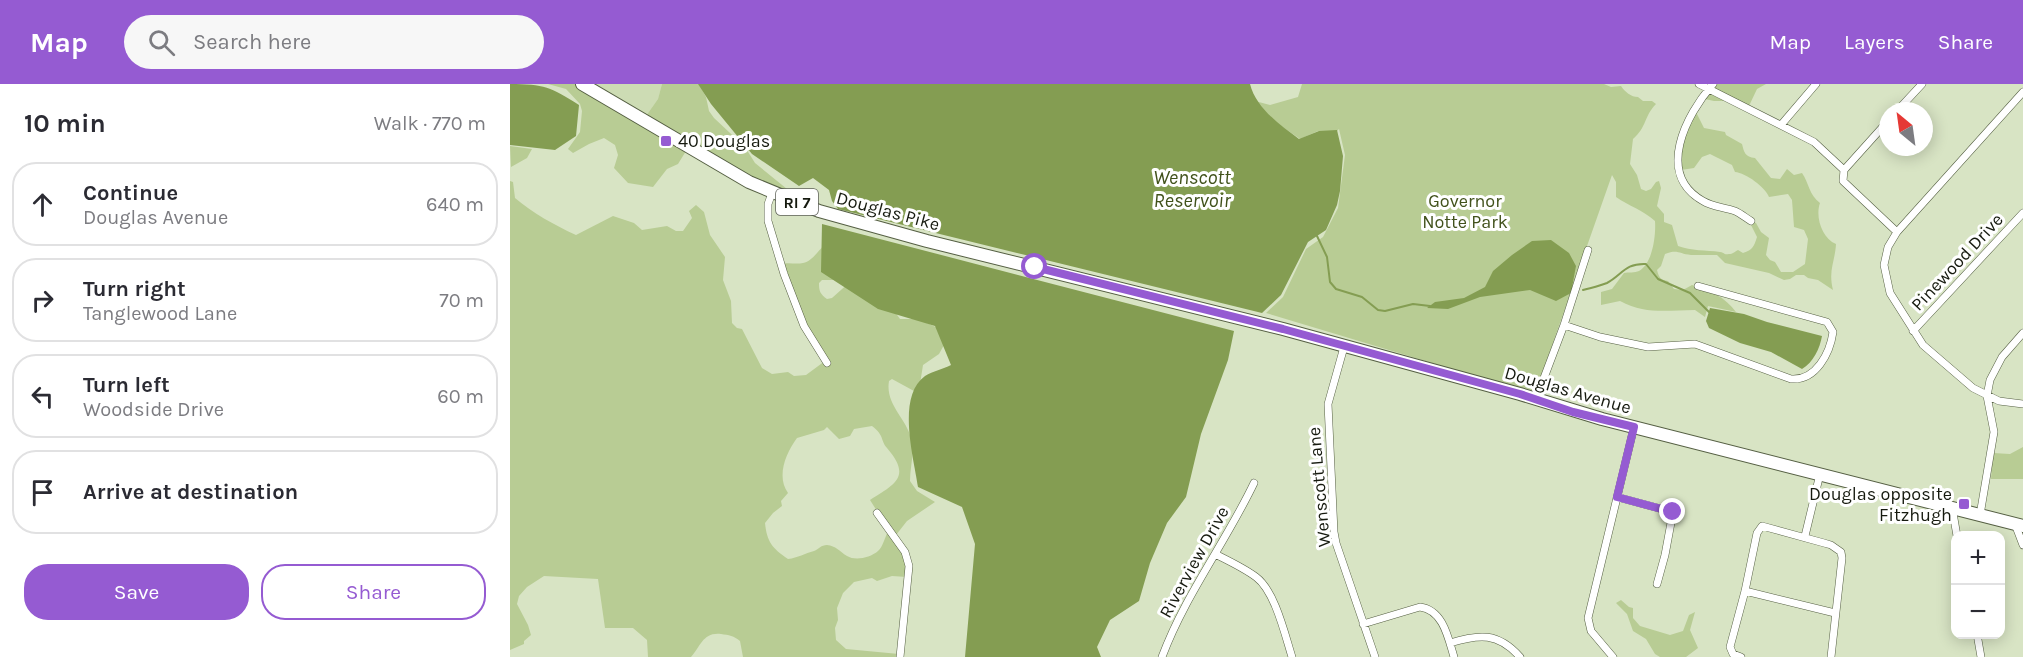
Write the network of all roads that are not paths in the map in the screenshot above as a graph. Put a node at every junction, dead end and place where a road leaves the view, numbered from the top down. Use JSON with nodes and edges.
{"nodes":[{"id":1,"x":582,"y":84,"type":"edge"},
{"id":2,"x":1699,"y":84,"type":"edge"},
{"id":3,"x":1816,"y":84,"type":"edge"},
{"id":4,"x":1922,"y":84,"type":"edge"},
{"id":5,"x":1711,"y":87,"type":"edge"},
{"id":6,"x":2023,"y":92,"type":"edge"},
{"id":7,"x":1905,"y":102,"type":"edge"},
{"id":8,"x":1781,"y":125,"type":"junction"},
{"id":9,"x":1879,"y":131,"type":"edge"},
{"id":10,"x":1844,"y":170,"type":"junction"},
{"id":11,"x":772,"y":193,"type":"junction"},
{"id":12,"x":2023,"y":213,"type":"edge"},
{"id":13,"x":1751,"y":221,"type":"dead end"},
{"id":14,"x":1897,"y":232,"type":"junction"},
{"id":15,"x":1588,"y":250,"type":"dead end"},
{"id":16,"x":1035,"y":267,"type":"joint"},
{"id":17,"x":1698,"y":286,"type":"dead end"},
{"id":18,"x":1564,"y":325,"type":"junction"},
{"id":19,"x":1913,"y":331,"type":"junction"},
{"id":20,"x":2023,"y":333,"type":"edge"},
{"id":21,"x":1344,"y":347,"type":"junction"},
{"id":22,"x":827,"y":363,"type":"dead end"},
{"id":23,"x":1988,"y":396,"type":"junction"},
{"id":24,"x":1536,"y":399,"type":"junction"},
{"id":25,"x":2023,"y":404,"type":"edge"},
{"id":26,"x":1634,"y":427,"type":"junction"},
{"id":27,"x":1820,"y":474,"type":"junction"},
{"id":28,"x":1254,"y":483,"type":"dead end"},
{"id":29,"x":1617,"y":497,"type":"junction"},
{"id":30,"x":1952,"y":507,"type":"junction"},
{"id":31,"x":877,"y":513,"type":"dead end"},
{"id":32,"x":1980,"y":515,"type":"junction"},
{"id":33,"x":2019,"y":525,"type":"edge"},
{"id":34,"x":1956,"y":531,"type":"edge"},
{"id":35,"x":1805,"y":536,"type":"junction"},
{"id":36,"x":2023,"y":545,"type":"edge"},
{"id":37,"x":1215,"y":554,"type":"junction"},
{"id":38,"x":1657,"y":584,"type":"dead end"},
{"id":39,"x":1745,"y":591,"type":"junction"},
{"id":40,"x":1835,"y":613,"type":"junction"},
{"id":41,"x":1363,"y":624,"type":"junction"},
{"id":42,"x":1978,"y":639,"type":"edge"},
{"id":43,"x":1450,"y":643,"type":"junction"},
{"id":44,"x":900,"y":657,"type":"edge"},
{"id":45,"x":1162,"y":657,"type":"edge"},
{"id":46,"x":1292,"y":657,"type":"edge"},
{"id":47,"x":1374,"y":657,"type":"edge"},
{"id":48,"x":1454,"y":657,"type":"edge"},
{"id":49,"x":1520,"y":657,"type":"edge"},
{"id":50,"x":1613,"y":657,"type":"edge"},
{"id":51,"x":1741,"y":657,"type":"edge"},
{"id":52,"x":1831,"y":657,"type":"edge"},
{"id":53,"x":1981,"y":657,"type":"edge"}],
"edges":[{"from":1,"to":11,"type":"main road","name":"Douglas Pike","number":"RI 7"},
{"from":2,"to":5,"type":"street"},
{"from":3,"to":8,"type":"street"},
{"from":4,"to":7,"type":"street"},
{"from":5,"to":8,"type":"street"},
{"from":5,"to":13,"type":"street"},
{"from":6,"to":14,"type":"street"},
{"from":8,"to":10,"type":"street"},
{"from":9,"to":10,"type":"street"},
{"from":10,"to":14,"type":"street"},
{"from":11,"to":16,"type":"main road","name":"Douglas Pike","number":"RI 7"},
{"from":11,"to":22,"type":"street"},
{"from":12,"to":19,"type":"street","name":"Pinewood Drive"},
{"from":14,"to":19,"type":"street"},
{"from":15,"to":18,"type":"street"},
{"from":16,"to":21,"type":"main road","name":"Douglas Avenue","number":"RI 7"},
{"from":17,"to":18,"type":"street"},
{"from":18,"to":24,"type":"street"},
{"from":19,"to":23,"type":"street"},
{"from":20,"to":23,"type":"street"},
{"from":21,"to":24,"type":"main road","name":"Douglas Avenue","number":"RI 7"},
{"from":21,"to":41,"type":"street","name":"Wenscott Lane"},
{"from":23,"to":25,"type":"street"},
{"from":23,"to":32,"type":"street"},
{"from":24,"to":26,"type":"main road","name":"Douglas Avenue","number":"RI 7"},
{"from":26,"to":27,"type":"main road","name":"Douglas Avenue","number":"RI 7"},
{"from":26,"to":29,"type":"street"},
{"from":27,"to":30,"type":"main road","name":"Douglas Avenue","number":"RI 7"},
{"from":27,"to":35,"type":"street"},
{"from":28,"to":37,"type":"street","name":"Riverview Drive"},
{"from":29,"to":38,"type":"street"},
{"from":29,"to":50,"type":"street"},
{"from":30,"to":32,"type":"main road","name":"Douglas Avenue","number":"RI 7"},
{"from":30,"to":34,"type":"street"},
{"from":31,"to":44,"type":"street"},
{"from":32,"to":33,"type":"main road","name":"Douglas Avenue","number":"RI 7"},
{"from":33,"to":36,"type":"street"},
{"from":35,"to":39,"type":"street"},
{"from":35,"to":40,"type":"street"},
{"from":37,"to":45,"type":"street","name":"Riverview Drive"},
{"from":37,"to":46,"type":"street"},
{"from":39,"to":40,"type":"street"},
{"from":39,"to":51,"type":"street"},
{"from":40,"to":52,"type":"street"},
{"from":41,"to":43,"type":"street"},
{"from":41,"to":47,"type":"street","name":"Wenscott Lane"},
{"from":42,"to":53,"type":"street"},
{"from":43,"to":48,"type":"street"},
{"from":43,"to":49,"type":"street"}]}
